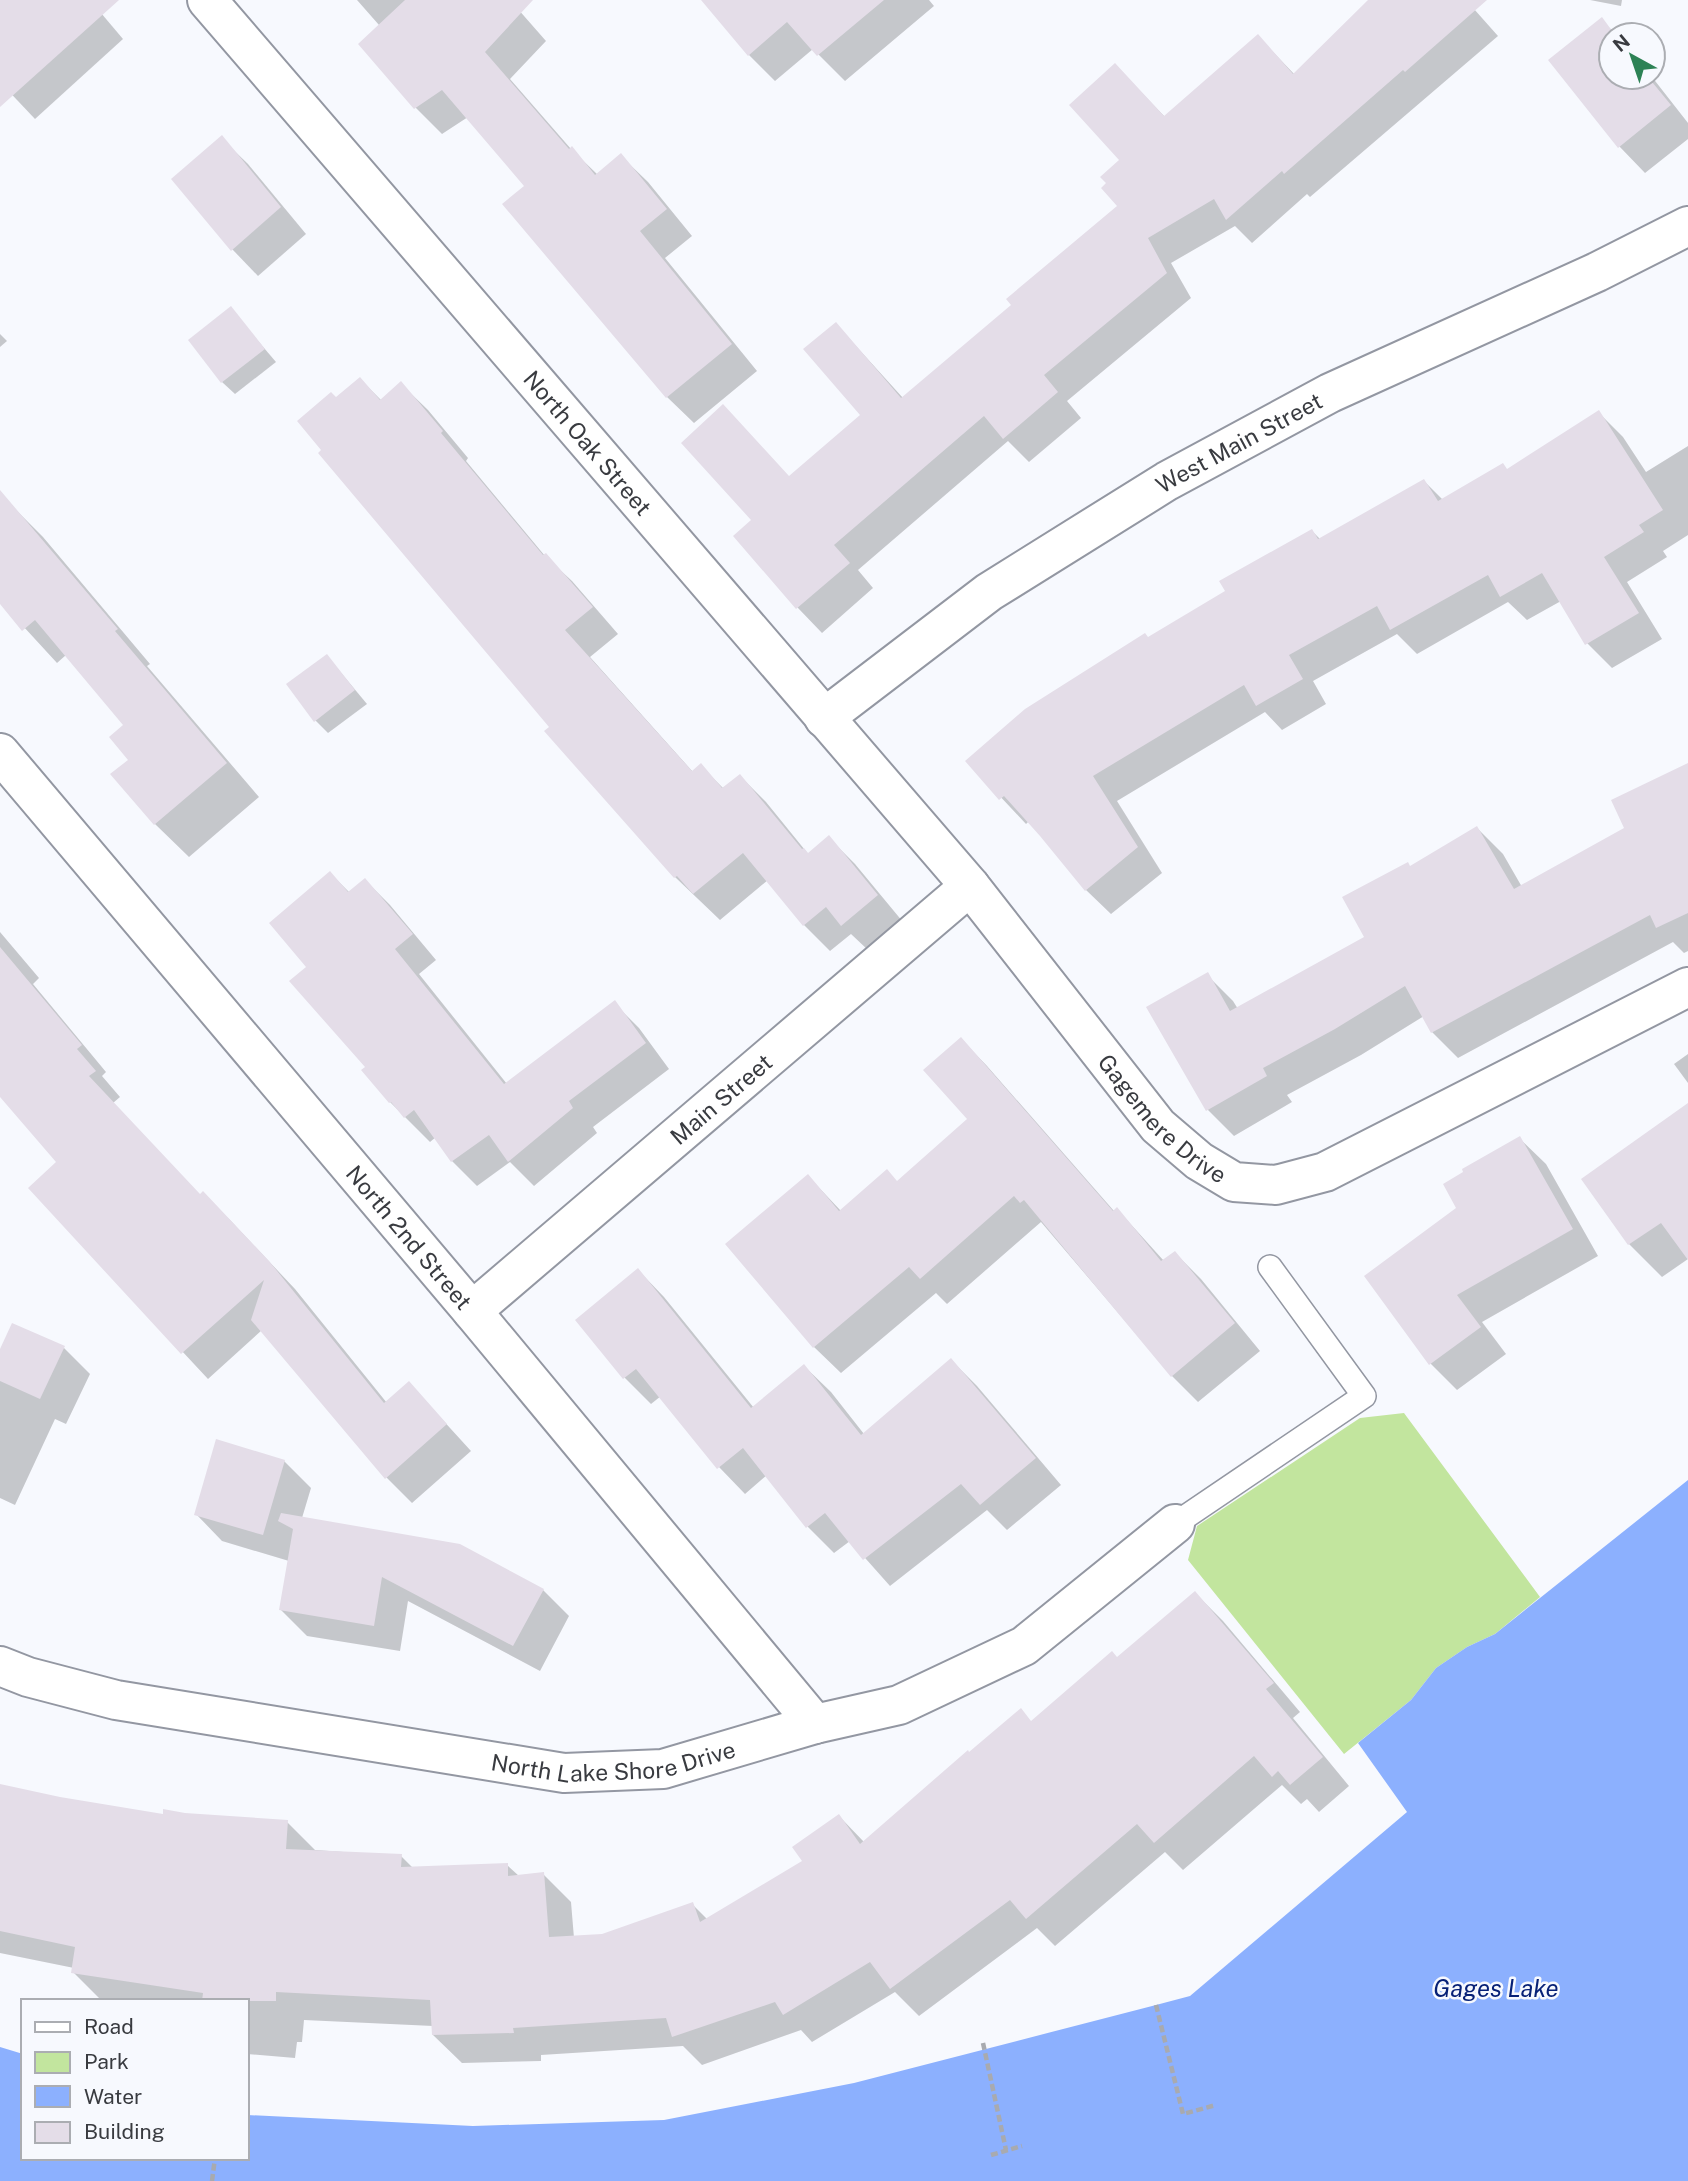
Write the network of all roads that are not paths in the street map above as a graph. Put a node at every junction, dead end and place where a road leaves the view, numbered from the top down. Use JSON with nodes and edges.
{"nodes":[{"id":1,"x":207,"y":0,"type":"edge"},
{"id":2,"x":1688,"y":226,"type":"edge"},
{"id":3,"x":824,"y":718,"type":"junction"},
{"id":4,"x":0,"y":753,"type":"edge"},
{"id":5,"x":970,"y":886,"type":"junction"},
{"id":6,"x":1688,"y":986,"type":"edge"},
{"id":7,"x":1270,"y":1267,"type":"dead end"},
{"id":8,"x":472,"y":1311,"type":"junction"},
{"id":9,"x":1175,"y":1524,"type":"joint"},
{"id":10,"x":0,"y":1666,"type":"edge"},
{"id":11,"x":815,"y":1724,"type":"junction"}],
"edges":[{"from":1,"to":3,"type":"street","name":"North Oak Street"},
{"from":2,"to":3,"type":"street","name":"West Main Street"},
{"from":3,"to":5,"type":"street","name":"North Oak Street"},
{"from":4,"to":8,"type":"street","name":"North 2nd Street"},
{"from":5,"to":6,"type":"street","name":"Gagemere Drive"},
{"from":5,"to":8,"type":"street","name":"Main Street"},
{"from":7,"to":9,"type":"lane"},
{"from":8,"to":11,"type":"street","name":"North 2nd Street"},
{"from":9,"to":11,"type":"street","name":"North Lake Shore Drive"},
{"from":10,"to":11,"type":"street","name":"North Lake Shore Drive"}]}
